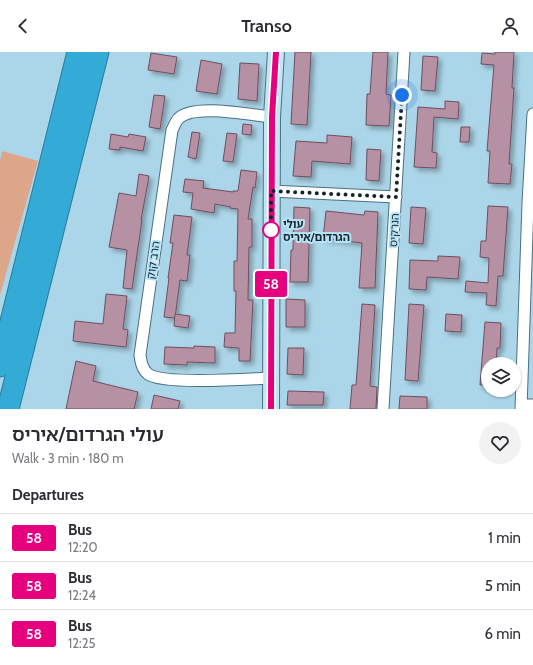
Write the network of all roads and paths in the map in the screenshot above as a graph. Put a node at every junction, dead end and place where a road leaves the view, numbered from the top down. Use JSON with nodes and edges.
{"nodes":[{"id":1,"x":78,"y":52,"type":"edge"},
{"id":2,"x":98,"y":52,"type":"edge"},
{"id":3,"x":276,"y":52,"type":"edge"},
{"id":4,"x":404,"y":52,"type":"edge"},
{"id":5,"x":533,"y":114,"type":"edge"},
{"id":6,"x":272,"y":117,"type":"junction"},
{"id":7,"x":271,"y":191,"type":"junction"},
{"id":8,"x":396,"y":197,"type":"junction"},
{"id":9,"x":531,"y":204,"type":"edge"},
{"id":10,"x":0,"y":366,"type":"edge"},
{"id":11,"x":270,"y":378,"type":"junction"},
{"id":12,"x":526,"y":406,"type":"edge"},
{"id":13,"x":8,"y":409,"type":"edge"},
{"id":14,"x":271,"y":409,"type":"edge"},
{"id":15,"x":384,"y":409,"type":"edge"}],
"edges":[{"from":1,"to":10,"type":"highway"},
{"from":2,"to":13,"type":"highway"},
{"from":3,"to":6,"type":"street"},
{"from":4,"to":8,"type":"street","name":"הנרקיס"},
{"from":5,"to":9,"type":"street"},
{"from":6,"to":7,"type":"street"},
{"from":6,"to":11,"type":"street","name":"הרב קוק"},
{"from":7,"to":8,"type":"street"},
{"from":7,"to":11,"type":"street"},
{"from":8,"to":15,"type":"street","name":"הנרקיס"},
{"from":9,"to":12,"type":"street"},
{"from":11,"to":14,"type":"street"}]}
